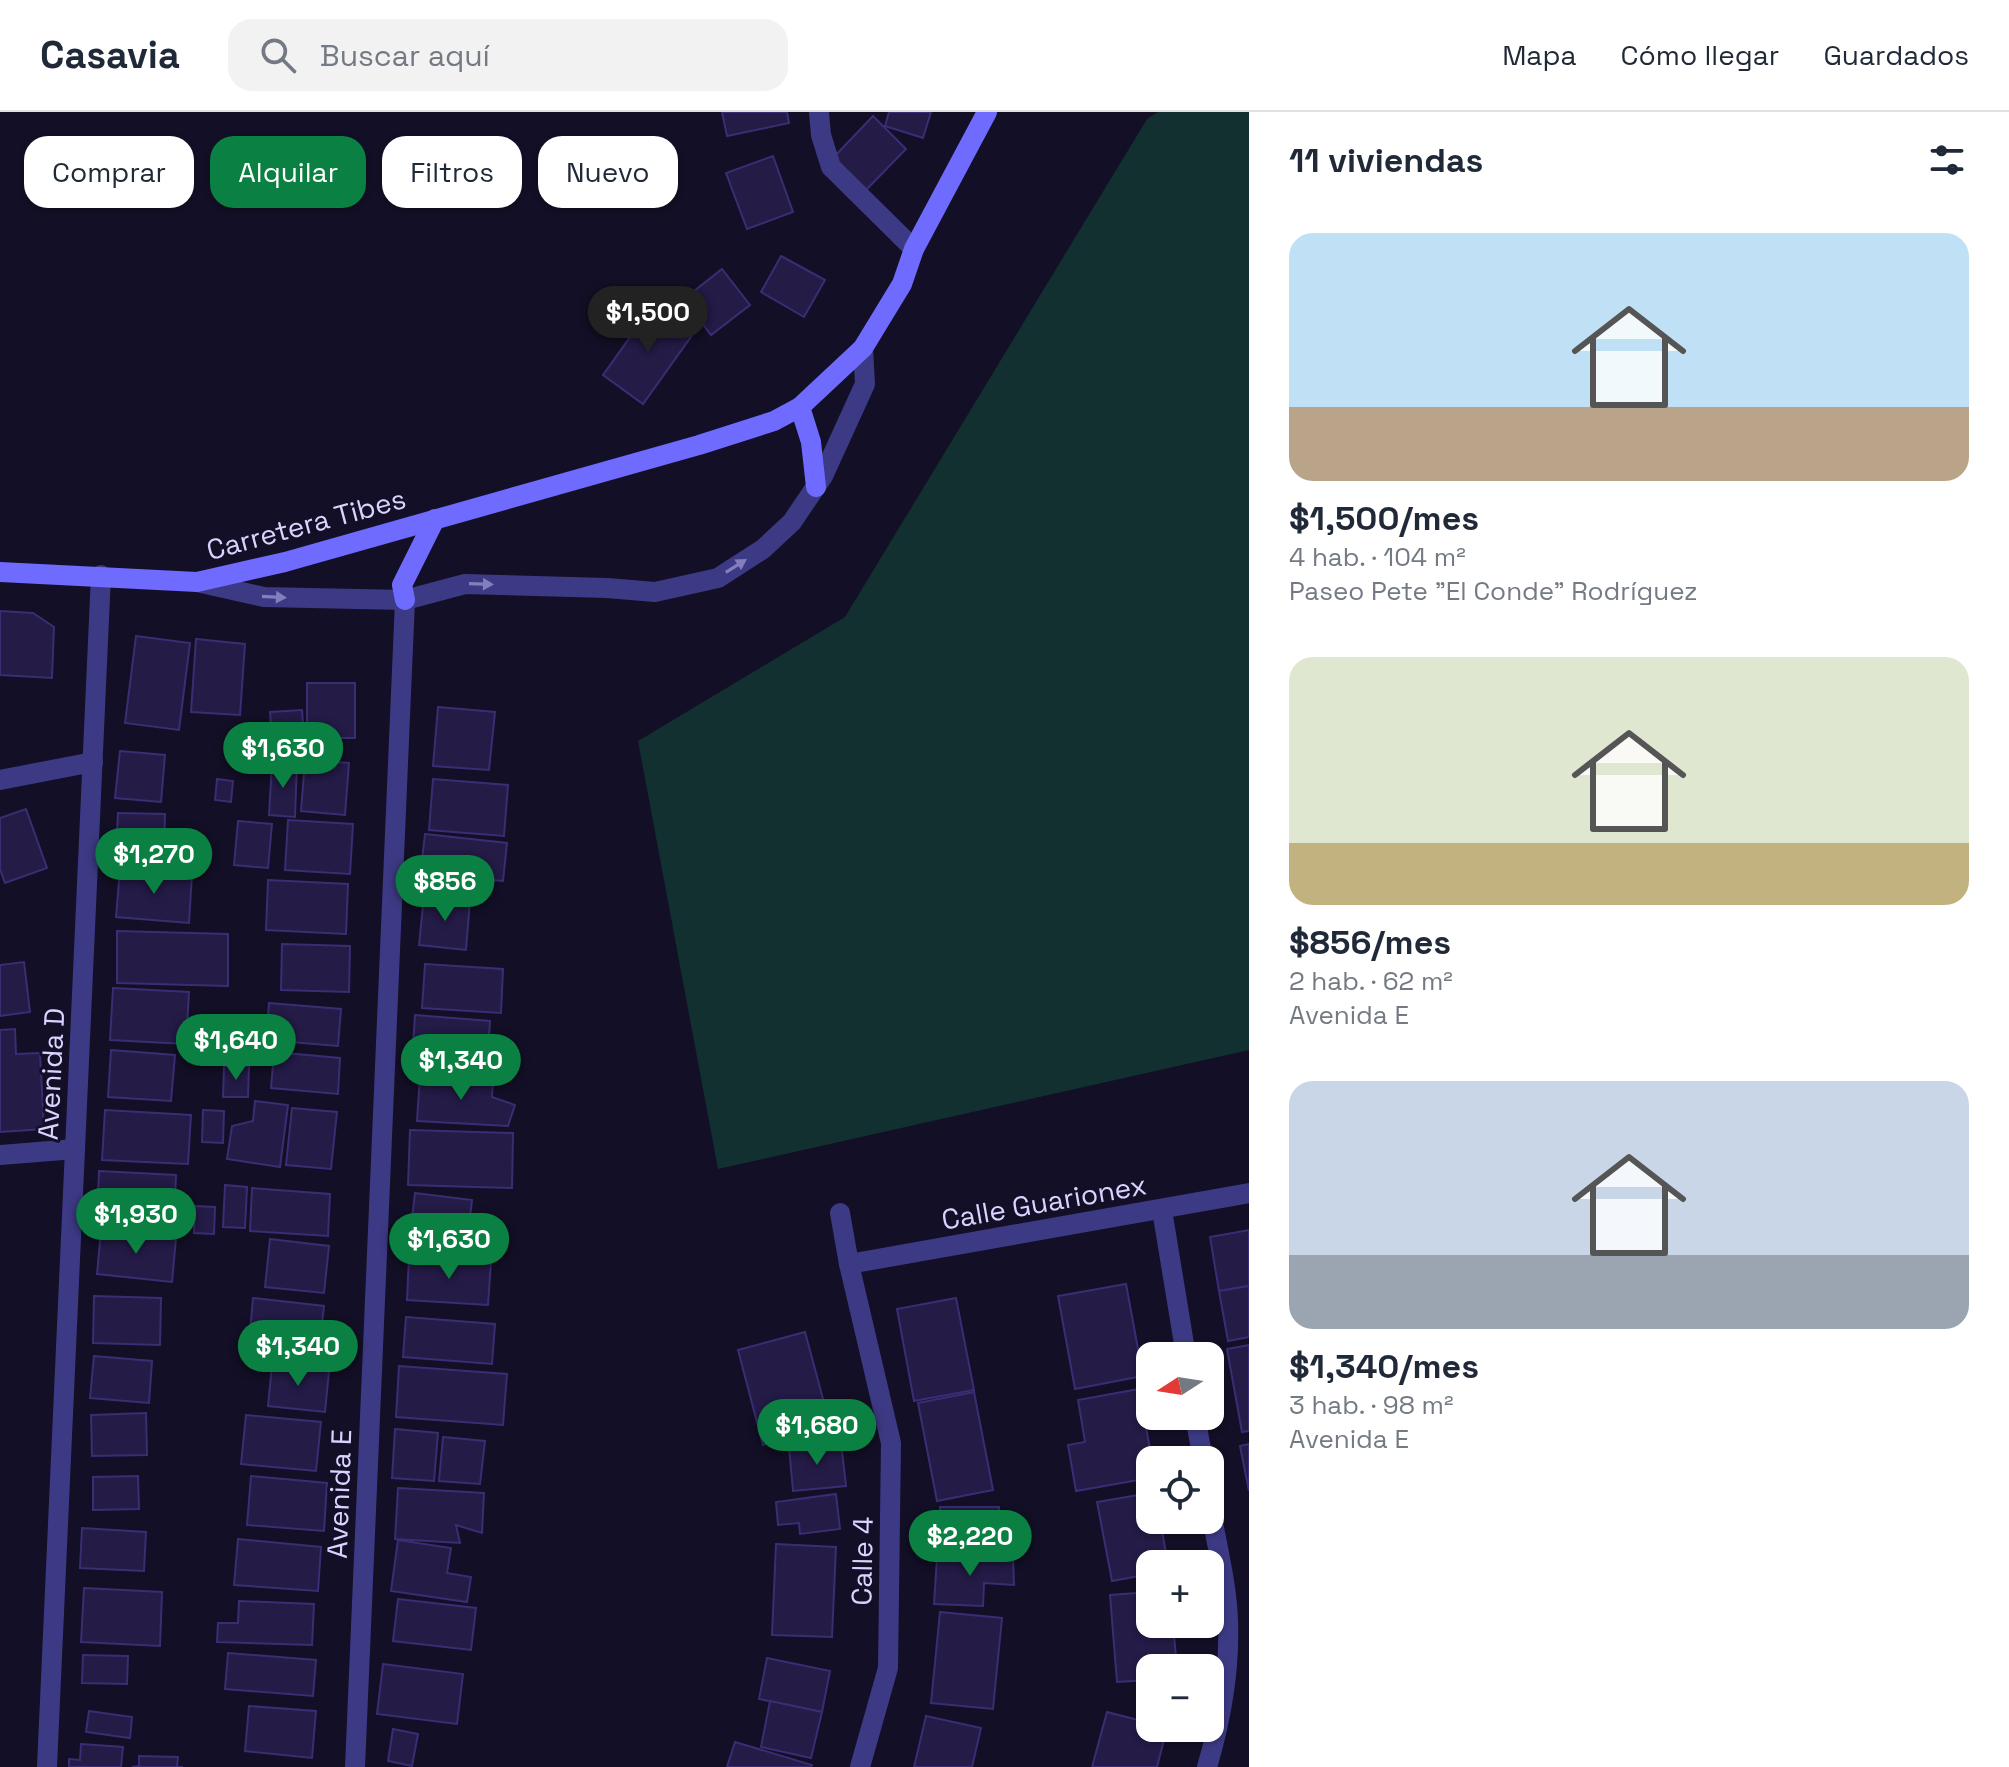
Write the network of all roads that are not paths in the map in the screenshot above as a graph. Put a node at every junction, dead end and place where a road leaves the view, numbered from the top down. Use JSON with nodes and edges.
{"nodes":[{"id":1,"x":819,"y":112,"type":"edge"},
{"id":2,"x":987,"y":112,"type":"edge"},
{"id":3,"x":914,"y":249,"type":"junction"},
{"id":4,"x":863,"y":348,"type":"junction"},
{"id":5,"x":800,"y":407,"type":"junction"},
{"id":6,"x":816,"y":487,"type":"junction"},
{"id":7,"x":435,"y":519,"type":"junction"},
{"id":8,"x":0,"y":572,"type":"edge"},
{"id":9,"x":101,"y":575,"type":"junction"},
{"id":10,"x":197,"y":582,"type":"junction"},
{"id":11,"x":405,"y":600,"type":"junction"},
{"id":12,"x":93,"y":762,"type":"junction"},
{"id":13,"x":0,"y":780,"type":"edge"},
{"id":14,"x":75,"y":1149,"type":"junction"},
{"id":15,"x":0,"y":1155,"type":"edge"},
{"id":16,"x":1249,"y":1193,"type":"edge"},
{"id":17,"x":1162,"y":1210,"type":"junction"},
{"id":18,"x":840,"y":1213,"type":"dead end"},
{"id":19,"x":849,"y":1264,"type":"junction"},
{"id":20,"x":1184,"y":1342,"type":"edge"},
{"id":21,"x":1215,"y":1534,"type":"edge"},
{"id":22,"x":47,"y":1767,"type":"edge"},
{"id":23,"x":355,"y":1767,"type":"edge"},
{"id":24,"x":860,"y":1767,"type":"edge"},
{"id":25,"x":1207,"y":1767,"type":"edge"}],
"edges":[{"from":1,"to":3,"type":"street"},
{"from":2,"to":3,"type":"street","name":"Carretera Tibes"},
{"from":3,"to":4,"type":"street","name":"Carretera Tibes"},
{"from":4,"to":5,"type":"street","name":"Carretera Tibes"},
{"from":4,"to":6,"type":"street"},
{"from":5,"to":6,"type":"street"},
{"from":5,"to":7,"type":"street","name":"Carretera Tibes"},
{"from":11,"to":6,"type":"street","one_way":true},
{"from":7,"to":10,"type":"street","name":"Carretera Tibes"},
{"from":7,"to":11,"type":"street"},
{"from":8,"to":9,"type":"street","name":"Carretera Tibes"},
{"from":9,"to":10,"type":"street","name":"Carretera Tibes"},
{"from":9,"to":12,"type":"street","name":"Avenida D"},
{"from":10,"to":11,"type":"street","one_way":true},
{"from":11,"to":23,"type":"street","name":"Avenida E"},
{"from":12,"to":13,"type":"street"},
{"from":12,"to":14,"type":"street","name":"Avenida D"},
{"from":14,"to":15,"type":"street"},
{"from":14,"to":22,"type":"street","name":"Avenida D"},
{"from":16,"to":17,"type":"street","name":"Calle Guarionex"},
{"from":17,"to":19,"type":"street","name":"Calle Guarionex"},
{"from":17,"to":20,"type":"street"},
{"from":18,"to":19,"type":"street","name":"Calle 4"},
{"from":19,"to":24,"type":"street","name":"Calle 4"},
{"from":21,"to":25,"type":"street"}]}
